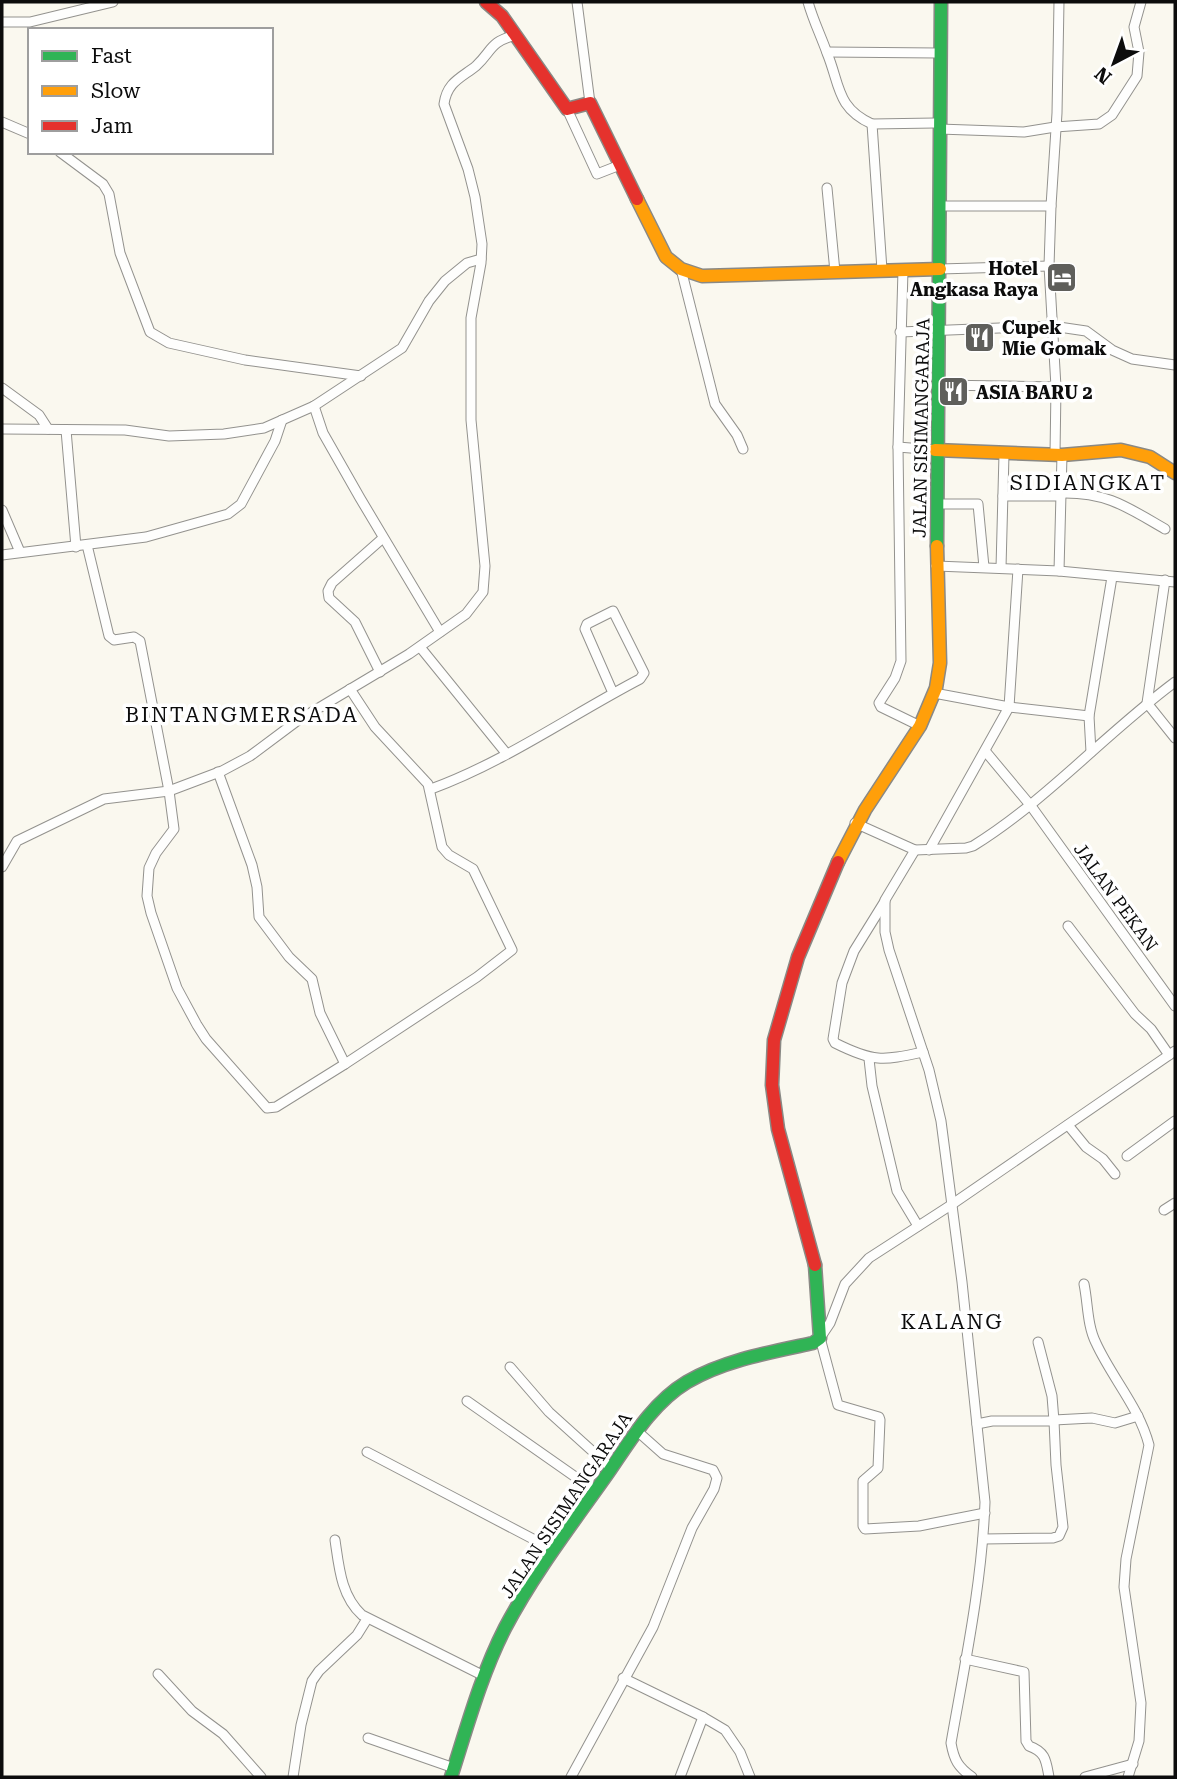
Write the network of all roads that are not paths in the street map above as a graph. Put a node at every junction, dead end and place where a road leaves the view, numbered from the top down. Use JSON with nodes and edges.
{"nodes":[{"id":1,"x":113,"y":2,"type":"edge"},
{"id":2,"x":486,"y":2,"type":"edge"},
{"id":3,"x":576,"y":2,"type":"edge"},
{"id":4,"x":808,"y":2,"type":"edge"},
{"id":5,"x":939,"y":2,"type":"edge"},
{"id":6,"x":1059,"y":2,"type":"edge"},
{"id":7,"x":1141,"y":2,"type":"edge"},
{"id":8,"x":2,"y":22,"type":"edge"},
{"id":9,"x":516,"y":35,"type":"junction"},
{"id":10,"x":827,"y":52,"type":"junction"},
{"id":11,"x":937,"y":53,"type":"junction"},
{"id":12,"x":590,"y":103,"type":"junction"},
{"id":13,"x":567,"y":109,"type":"junction"},
{"id":14,"x":2,"y":122,"type":"edge"},
{"id":15,"x":872,"y":124,"type":"junction"},
{"id":16,"x":937,"y":126,"type":"junction"},
{"id":17,"x":1055,"y":127,"type":"junction"},
{"id":18,"x":28,"y":133,"type":"edge"},
{"id":19,"x":63,"y":154,"type":"edge"},
{"id":20,"x":620,"y":165,"type":"junction"},
{"id":21,"x":827,"y":188,"type":"dead end"},
{"id":22,"x":940,"y":206,"type":"junction"},
{"id":23,"x":1051,"y":206,"type":"junction"},
{"id":24,"x":481,"y":258,"type":"junction"},
{"id":25,"x":1049,"y":266,"type":"junction"},
{"id":26,"x":681,"y":269,"type":"junction"},
{"id":27,"x":938,"y":269,"type":"junction"},
{"id":28,"x":883,"y":270,"type":"junction"},
{"id":29,"x":903,"y":270,"type":"junction"},
{"id":30,"x":835,"y":272,"type":"junction"},
{"id":31,"x":1052,"y":326,"type":"junction"},
{"id":32,"x":938,"y":330,"type":"junction"},
{"id":33,"x":900,"y":332,"type":"junction"},
{"id":34,"x":1175,"y":365,"type":"edge"},
{"id":35,"x":360,"y":376,"type":"junction"},
{"id":36,"x":940,"y":385,"type":"junction"},
{"id":37,"x":1056,"y":387,"type":"junction"},
{"id":38,"x":2,"y":388,"type":"edge"},
{"id":39,"x":314,"y":406,"type":"junction"},
{"id":40,"x":282,"y":420,"type":"junction"},
{"id":41,"x":2,"y":429,"type":"edge"},
{"id":42,"x":48,"y":429,"type":"junction"},
{"id":43,"x":66,"y":430,"type":"junction"},
{"id":44,"x":898,"y":447,"type":"junction"},
{"id":45,"x":743,"y":449,"type":"dead end"},
{"id":46,"x":936,"y":450,"type":"junction"},
{"id":47,"x":1004,"y":454,"type":"junction"},
{"id":48,"x":1059,"y":454,"type":"junction"},
{"id":49,"x":1169,"y":462,"type":"edge"},
{"id":50,"x":1175,"y":473,"type":"edge"},
{"id":51,"x":1061,"y":494,"type":"junction"},
{"id":52,"x":1003,"y":496,"type":"junction"},
{"id":53,"x":938,"y":504,"type":"junction"},
{"id":54,"x":2,"y":510,"type":"edge"},
{"id":55,"x":1165,"y":529,"type":"dead end"},
{"id":56,"x":383,"y":538,"type":"junction"},
{"id":57,"x":87,"y":545,"type":"junction"},
{"id":58,"x":76,"y":547,"type":"junction"},
{"id":59,"x":20,"y":552,"type":"junction"},
{"id":60,"x":2,"y":555,"type":"edge"},
{"id":61,"x":935,"y":566,"type":"junction"},
{"id":62,"x":984,"y":567,"type":"junction"},
{"id":63,"x":1001,"y":568,"type":"junction"},
{"id":64,"x":1018,"y":569,"type":"junction"},
{"id":65,"x":1059,"y":570,"type":"junction"},
{"id":66,"x":1112,"y":577,"type":"junction"},
{"id":67,"x":1170,"y":581,"type":"edge"},
{"id":68,"x":440,"y":632,"type":"junction"},
{"id":69,"x":420,"y":647,"type":"junction"},
{"id":70,"x":380,"y":672,"type":"junction"},
{"id":71,"x":1175,"y":682,"type":"edge"},
{"id":72,"x":350,"y":689,"type":"junction"},
{"id":73,"x":613,"y":693,"type":"junction"},
{"id":74,"x":934,"y":693,"type":"junction"},
{"id":75,"x":1147,"y":703,"type":"junction"},
{"id":76,"x":1009,"y":707,"type":"junction"},
{"id":77,"x":1089,"y":716,"type":"junction"},
{"id":78,"x":918,"y":725,"type":"junction"},
{"id":79,"x":1175,"y":738,"type":"edge"},
{"id":80,"x":986,"y":752,"type":"junction"},
{"id":81,"x":1091,"y":752,"type":"junction"},
{"id":82,"x":506,"y":753,"type":"junction"},
{"id":83,"x":218,"y":772,"type":"junction"},
{"id":84,"x":431,"y":789,"type":"junction"},
{"id":85,"x":169,"y":791,"type":"junction"},
{"id":86,"x":1031,"y":806,"type":"junction"},
{"id":87,"x":855,"y":826,"type":"junction"},
{"id":88,"x":915,"y":850,"type":"junction"},
{"id":89,"x":929,"y":850,"type":"junction"},
{"id":90,"x":2,"y":867,"type":"edge"},
{"id":91,"x":885,"y":901,"type":"junction"},
{"id":92,"x":1068,"y":926,"type":"dead end"},
{"id":93,"x":1175,"y":1006,"type":"edge"},
{"id":94,"x":923,"y":1052,"type":"junction"},
{"id":95,"x":1172,"y":1053,"type":"edge"},
{"id":96,"x":869,"y":1059,"type":"junction"},
{"id":97,"x":345,"y":1064,"type":"junction"},
{"id":98,"x":1175,"y":1121,"type":"edge"},
{"id":99,"x":1068,"y":1125,"type":"junction"},
{"id":100,"x":1127,"y":1156,"type":"dead end"},
{"id":101,"x":1115,"y":1174,"type":"dead end"},
{"id":102,"x":1175,"y":1203,"type":"edge"},
{"id":103,"x":951,"y":1205,"type":"junction"},
{"id":104,"x":1164,"y":1210,"type":"dead end"},
{"id":105,"x":918,"y":1226,"type":"junction"},
{"id":106,"x":1084,"y":1284,"type":"dead end"},
{"id":107,"x":820,"y":1338,"type":"junction"},
{"id":108,"x":1038,"y":1342,"type":"dead end"},
{"id":109,"x":510,"y":1367,"type":"dead end"},
{"id":110,"x":467,"y":1401,"type":"dead end"},
{"id":111,"x":1138,"y":1416,"type":"junction"},
{"id":112,"x":1054,"y":1420,"type":"junction"},
{"id":113,"x":977,"y":1424,"type":"junction"},
{"id":114,"x":636,"y":1430,"type":"junction"},
{"id":115,"x":367,"y":1452,"type":"dead end"},
{"id":116,"x":611,"y":1468,"type":"junction"},
{"id":117,"x":594,"y":1490,"type":"junction"},
{"id":118,"x":985,"y":1513,"type":"junction"},
{"id":119,"x":984,"y":1539,"type":"junction"},
{"id":120,"x":335,"y":1541,"type":"dead end"},
{"id":121,"x":554,"y":1550,"type":"junction"},
{"id":122,"x":367,"y":1619,"type":"junction"},
{"id":123,"x":965,"y":1659,"type":"junction"},
{"id":124,"x":158,"y":1674,"type":"dead end"},
{"id":125,"x":484,"y":1676,"type":"junction"},
{"id":126,"x":623,"y":1678,"type":"junction"},
{"id":127,"x":704,"y":1717,"type":"junction"},
{"id":128,"x":368,"y":1738,"type":"dead end"},
{"id":129,"x":1133,"y":1764,"type":"junction"},
{"id":130,"x":453,"y":1772,"type":"edge"},
{"id":131,"x":261,"y":1777,"type":"edge"},
{"id":132,"x":293,"y":1777,"type":"edge"},
{"id":133,"x":571,"y":1777,"type":"edge"},
{"id":134,"x":681,"y":1777,"type":"edge"},
{"id":135,"x":750,"y":1777,"type":"edge"},
{"id":136,"x":972,"y":1777,"type":"edge"},
{"id":137,"x":1049,"y":1777,"type":"edge"},
{"id":138,"x":1085,"y":1777,"type":"edge"},
{"id":139,"x":1128,"y":1777,"type":"edge"}],
"edges":[{"from":1,"to":8,"type":"street"},
{"from":2,"to":9,"type":"main road"},
{"from":3,"to":12,"type":"street"},
{"from":4,"to":10,"type":"street"},
{"from":5,"to":11,"type":"main road","name":"JALAN SISIMANGARAJA"},
{"from":5,"to":16,"type":"main road","name":"JALAN SISIMANGARAJA"},
{"from":6,"to":17,"type":"street"},
{"from":7,"to":17,"type":"street"},
{"from":9,"to":13,"type":"main road"},
{"from":9,"to":24,"type":"street"},
{"from":10,"to":11,"type":"street"},
{"from":10,"to":15,"type":"street"},
{"from":11,"to":16,"type":"main road","name":"JALAN SISIMANGARAJA"},
{"from":12,"to":13,"type":"main road"},
{"from":12,"to":20,"type":"main road"},
{"from":13,"to":20,"type":"street"},
{"from":14,"to":18,"type":"street"},
{"from":15,"to":16,"type":"street"},
{"from":15,"to":28,"type":"street"},
{"from":16,"to":17,"type":"street"},
{"from":16,"to":22,"type":"main road","name":"JALAN SISIMANGARAJA"},
{"from":16,"to":27,"type":"main road","name":"JALAN SISIMANGARAJA"},
{"from":17,"to":23,"type":"street"},
{"from":19,"to":35,"type":"street"},
{"from":20,"to":26,"type":"main road"},
{"from":21,"to":30,"type":"street"},
{"from":22,"to":23,"type":"street"},
{"from":22,"to":27,"type":"main road","name":"JALAN SISIMANGARAJA"},
{"from":23,"to":25,"type":"street"},
{"from":24,"to":35,"type":"street"},
{"from":24,"to":68,"type":"street"},
{"from":25,"to":27,"type":"street"},
{"from":25,"to":31,"type":"street"},
{"from":26,"to":30,"type":"main road"},
{"from":26,"to":45,"type":"street"},
{"from":27,"to":29,"type":"main road"},
{"from":27,"to":32,"type":"main road","name":"JALAN SISIMANGARAJA"},
{"from":28,"to":29,"type":"main road"},
{"from":28,"to":30,"type":"main road"},
{"from":29,"to":33,"type":"street"},
{"from":31,"to":32,"type":"street"},
{"from":31,"to":34,"type":"street"},
{"from":31,"to":37,"type":"street"},
{"from":32,"to":33,"type":"street"},
{"from":32,"to":36,"type":"main road","name":"JALAN SISIMANGARAJA"},
{"from":32,"to":46,"type":"main road","name":"JALAN SISIMANGARAJA"},
{"from":33,"to":44,"type":"street"},
{"from":35,"to":39,"type":"street"},
{"from":36,"to":37,"type":"street"},
{"from":36,"to":46,"type":"main road","name":"JALAN SISIMANGARAJA"},
{"from":37,"to":48,"type":"street"},
{"from":38,"to":42,"type":"street"},
{"from":39,"to":40,"type":"street"},
{"from":39,"to":56,"type":"street"},
{"from":40,"to":43,"type":"street"},
{"from":40,"to":57,"type":"street"},
{"from":41,"to":42,"type":"street"},
{"from":42,"to":43,"type":"street"},
{"from":43,"to":58,"type":"street"},
{"from":44,"to":46,"type":"street"},
{"from":44,"to":78,"type":"street"},
{"from":46,"to":47,"type":"main road"},
{"from":46,"to":53,"type":"main road","name":"JALAN SISIMANGARAJA"},
{"from":46,"to":61,"type":"main road","name":"JALAN SISIMANGARAJA"},
{"from":47,"to":48,"type":"main road"},
{"from":47,"to":52,"type":"street"},
{"from":48,"to":49,"type":"main road"},
{"from":48,"to":51,"type":"street"},
{"from":49,"to":50,"type":"main road"},
{"from":51,"to":52,"type":"street"},
{"from":51,"to":55,"type":"street"},
{"from":51,"to":65,"type":"street"},
{"from":52,"to":63,"type":"street"},
{"from":53,"to":61,"type":"main road","name":"JALAN SISIMANGARAJA"},
{"from":53,"to":62,"type":"street"},
{"from":54,"to":59,"type":"street"},
{"from":56,"to":68,"type":"street"},
{"from":56,"to":70,"type":"street"},
{"from":57,"to":58,"type":"street"},
{"from":57,"to":85,"type":"street"},
{"from":58,"to":59,"type":"street"},
{"from":59,"to":60,"type":"street"},
{"from":61,"to":62,"type":"street"},
{"from":61,"to":74,"type":"main road","name":"JALAN SISIMANGARAJA"},
{"from":61,"to":78,"type":"main road","name":"JALAN SISIMANGARAJA"},
{"from":62,"to":63,"type":"street"},
{"from":63,"to":64,"type":"street"},
{"from":64,"to":65,"type":"street"},
{"from":64,"to":76,"type":"street"},
{"from":65,"to":66,"type":"street"},
{"from":66,"to":67,"type":"street"},
{"from":66,"to":77,"type":"street"},
{"from":67,"to":75,"type":"street"},
{"from":68,"to":69,"type":"street"},
{"from":69,"to":70,"type":"street"},
{"from":69,"to":82,"type":"street"},
{"from":70,"to":72,"type":"street"},
{"from":71,"to":75,"type":"street"},
{"from":72,"to":83,"type":"street"},
{"from":72,"to":84,"type":"street"},
{"from":73,"to":73,"type":"street"},
{"from":73,"to":82,"type":"street"},
{"from":74,"to":76,"type":"street"},
{"from":74,"to":78,"type":"main road","name":"JALAN SISIMANGARAJA"},
{"from":75,"to":79,"type":"street"},
{"from":75,"to":81,"type":"street"},
{"from":76,"to":77,"type":"street"},
{"from":76,"to":80,"type":"street"},
{"from":77,"to":81,"type":"street"},
{"from":78,"to":87,"type":"main road","name":"JALAN SISIMANGARAJA"},
{"from":80,"to":86,"type":"street","name":"JALAN PEKAN"},
{"from":80,"to":89,"type":"street"},
{"from":81,"to":86,"type":"street"},
{"from":82,"to":84,"type":"street"},
{"from":83,"to":85,"type":"street"},
{"from":83,"to":97,"type":"street"},
{"from":84,"to":97,"type":"street"},
{"from":85,"to":90,"type":"street"},
{"from":85,"to":97,"type":"street"},
{"from":86,"to":89,"type":"street"},
{"from":86,"to":93,"type":"street","name":"JALAN PEKAN"},
{"from":87,"to":88,"type":"street"},
{"from":87,"to":107,"type":"main road","name":"JALAN SISIMANGARAJA"},
{"from":88,"to":89,"type":"street"},
{"from":88,"to":91,"type":"street"},
{"from":91,"to":94,"type":"street"},
{"from":91,"to":96,"type":"street"},
{"from":92,"to":95,"type":"street"},
{"from":94,"to":96,"type":"street"},
{"from":94,"to":103,"type":"street"},
{"from":95,"to":99,"type":"street"},
{"from":96,"to":105,"type":"street"},
{"from":98,"to":100,"type":"street"},
{"from":99,"to":101,"type":"street"},
{"from":99,"to":103,"type":"street"},
{"from":102,"to":104,"type":"street"},
{"from":103,"to":105,"type":"street"},
{"from":103,"to":113,"type":"street"},
{"from":105,"to":107,"type":"street"},
{"from":106,"to":111,"type":"street"},
{"from":107,"to":114,"type":"main road","name":"JALAN SISIMANGARAJA"},
{"from":107,"to":118,"type":"street"},
{"from":108,"to":112,"type":"street"},
{"from":109,"to":116,"type":"street"},
{"from":110,"to":117,"type":"street"},
{"from":111,"to":112,"type":"street"},
{"from":111,"to":129,"type":"street"},
{"from":112,"to":113,"type":"street"},
{"from":112,"to":119,"type":"street"},
{"from":113,"to":118,"type":"street"},
{"from":114,"to":116,"type":"main road","name":"JALAN SISIMANGARAJA"},
{"from":114,"to":126,"type":"street"},
{"from":115,"to":121,"type":"street"},
{"from":116,"to":117,"type":"main road","name":"JALAN SISIMANGARAJA"},
{"from":117,"to":121,"type":"main road","name":"JALAN SISIMANGARAJA"},
{"from":118,"to":119,"type":"street"},
{"from":119,"to":123,"type":"street"},
{"from":120,"to":122,"type":"street"},
{"from":121,"to":125,"type":"main road","name":"JALAN SISIMANGARAJA"},
{"from":122,"to":125,"type":"street"},
{"from":122,"to":132,"type":"street"},
{"from":123,"to":136,"type":"street"},
{"from":123,"to":137,"type":"street"},
{"from":124,"to":131,"type":"street"},
{"from":125,"to":130,"type":"main road","name":"JALAN SISIMANGARAJA"},
{"from":126,"to":127,"type":"street"},
{"from":126,"to":133,"type":"street"},
{"from":127,"to":134,"type":"street"},
{"from":127,"to":135,"type":"street"},
{"from":128,"to":130,"type":"street"},
{"from":129,"to":138,"type":"street"},
{"from":129,"to":139,"type":"street"}]}
